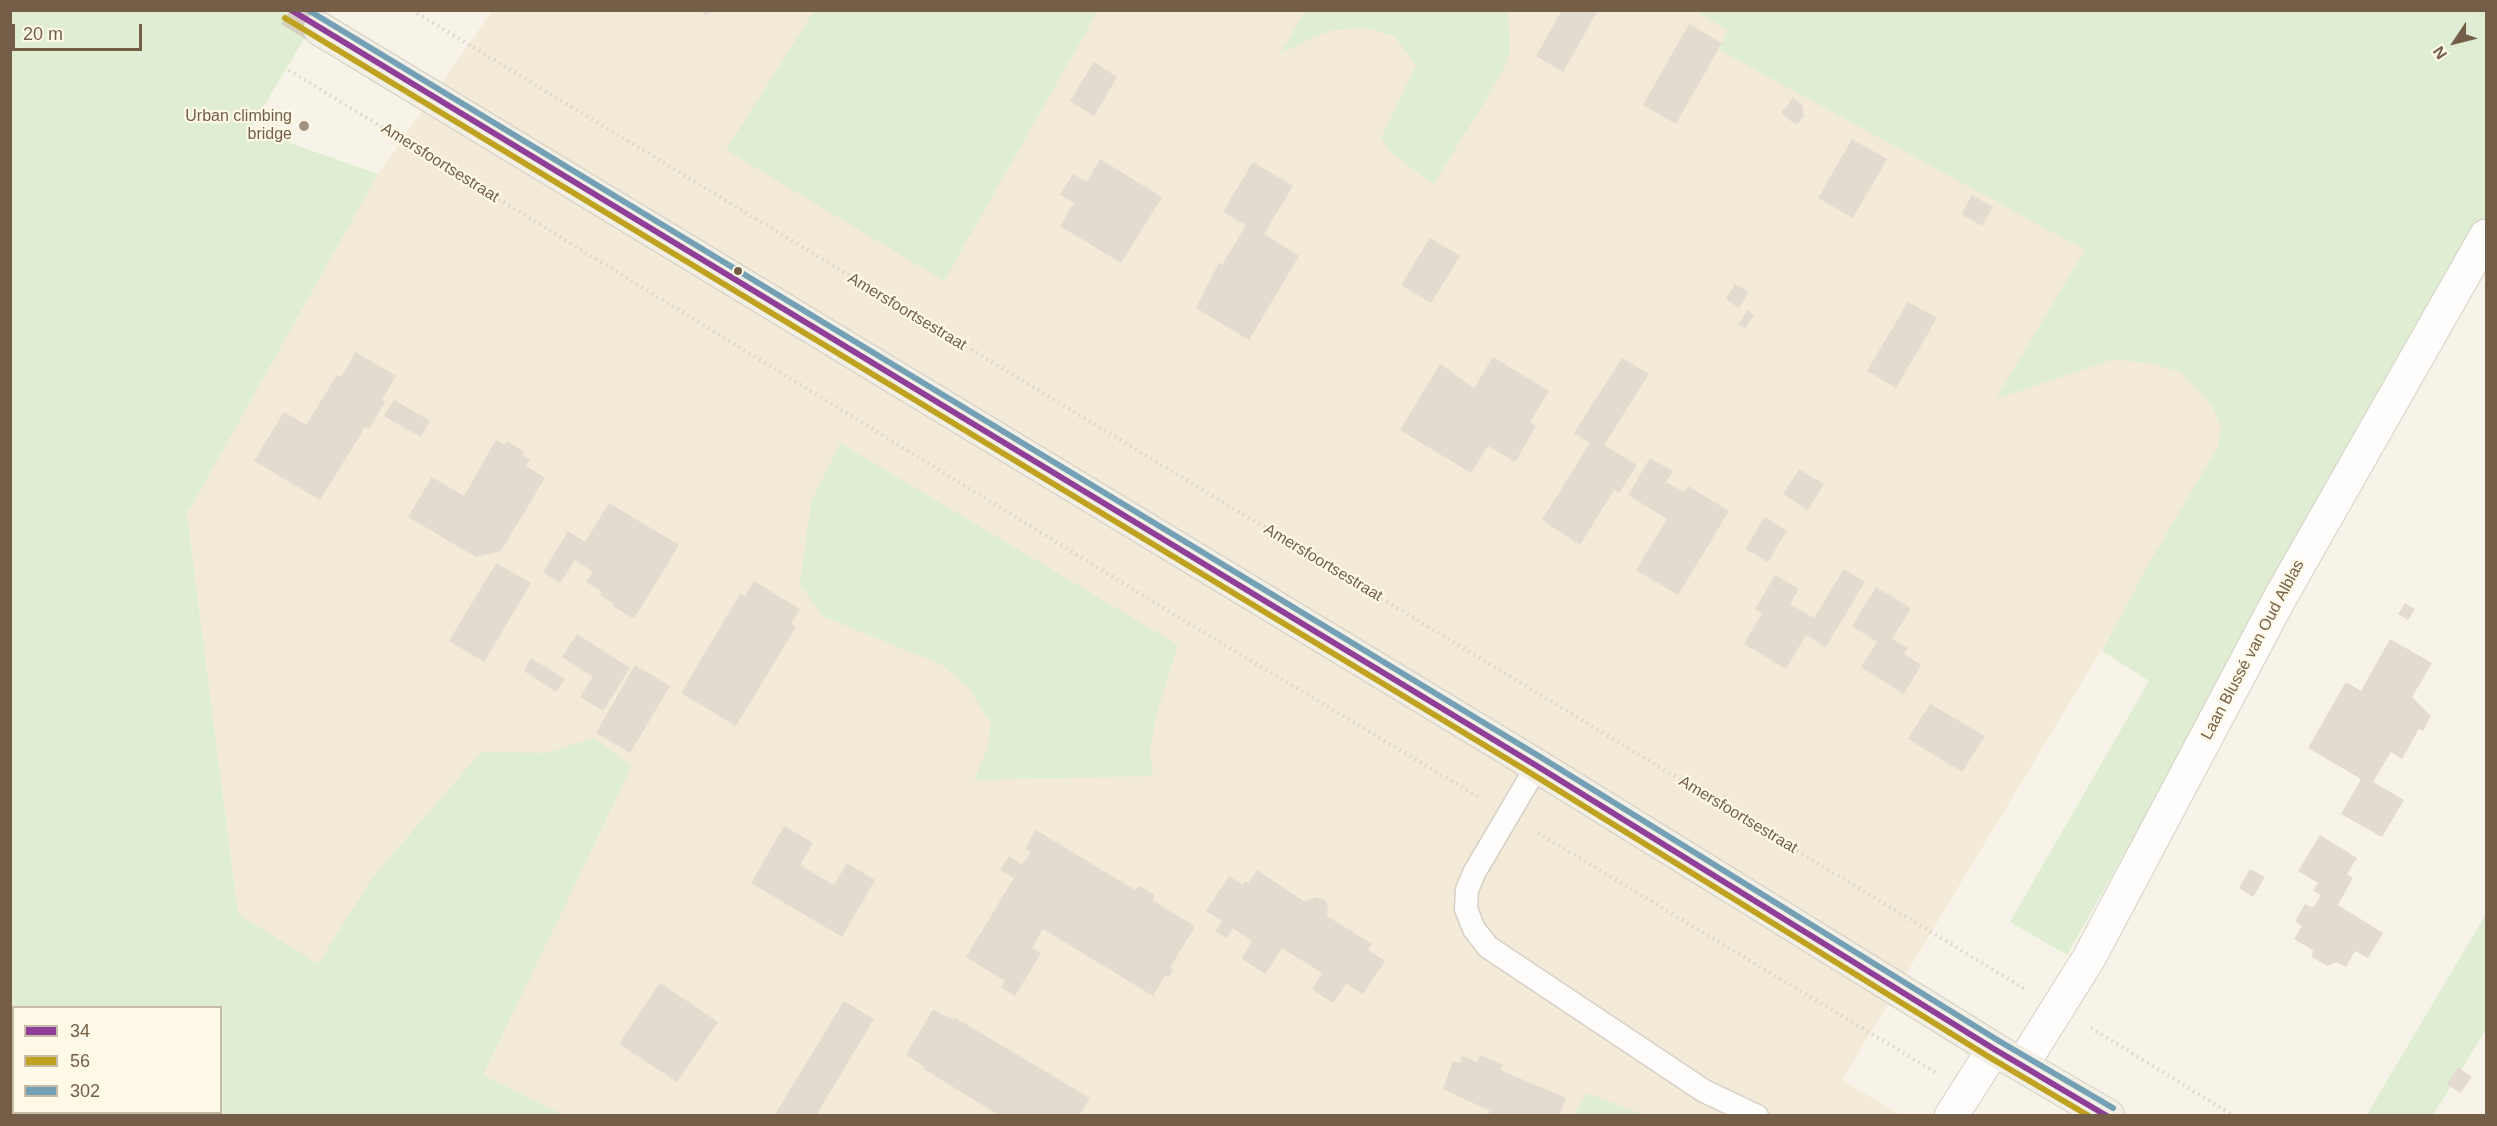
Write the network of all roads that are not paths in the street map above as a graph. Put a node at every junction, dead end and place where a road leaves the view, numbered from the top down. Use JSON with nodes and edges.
{"nodes":[{"id":1,"x":320,"y":29,"type":"tunnel mouth"},
{"id":2,"x":2487,"y":236,"type":"edge"},
{"id":3,"x":1538,"y":766,"type":"junction"},
{"id":4,"x":1994,"y":1048,"type":"junction"},
{"id":5,"x":2022,"y":1065,"type":"junction"},
{"id":6,"x":1959,"y":1103,"type":"edge"},
{"id":7,"x":1757,"y":1116,"type":"edge"},
{"id":8,"x":2108,"y":1116,"type":"edge"}],
"edges":[{"from":1,"to":3,"type":"main road"},
{"from":2,"to":5,"type":"street","name":"Laan Blussé van Oud Alblas"},
{"from":3,"to":4,"type":"main road"},
{"from":3,"to":7,"type":"lane"},
{"from":4,"to":5,"type":"main road"},
{"from":4,"to":6,"type":"street"},
{"from":5,"to":8,"type":"main road"}]}
